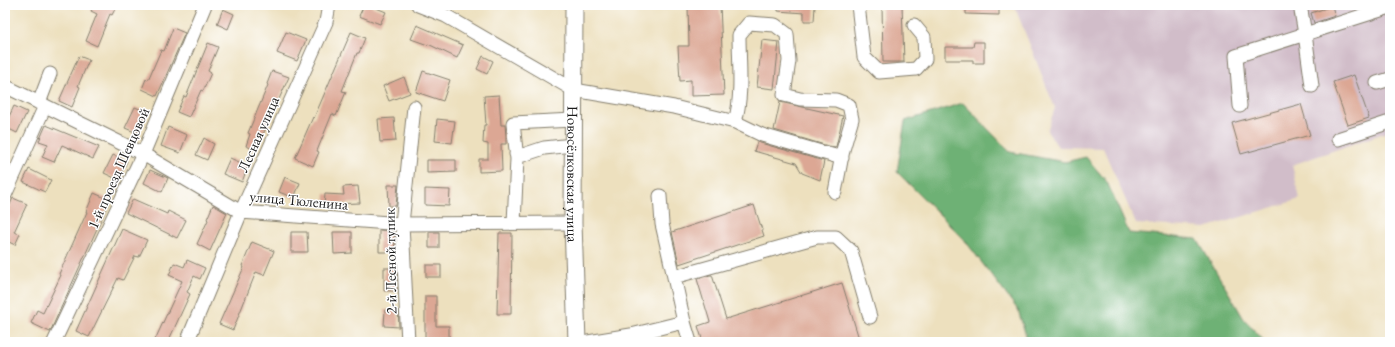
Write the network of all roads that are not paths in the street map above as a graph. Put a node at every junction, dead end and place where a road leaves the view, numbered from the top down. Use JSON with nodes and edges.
{"nodes":[{"id":1,"x":205,"y":5,"type":"edge"},
{"id":2,"x":329,"y":5,"type":"edge"},
{"id":3,"x":418,"y":5,"type":"edge"},
{"id":4,"x":574,"y":5,"type":"edge"},
{"id":5,"x":858,"y":5,"type":"edge"},
{"id":6,"x":1300,"y":5,"type":"edge"},
{"id":7,"x":1390,"y":7,"type":"edge"},
{"id":8,"x":914,"y":24,"type":"dead end"},
{"id":9,"x":1305,"y":34,"type":"junction"},
{"id":10,"x":50,"y":74,"type":"dead end"},
{"id":11,"x":1390,"y":79,"type":"edge"},
{"id":12,"x":1377,"y":83,"type":"dead end"},
{"id":13,"x":5,"y":86,"type":"edge"},
{"id":14,"x":1312,"y":86,"type":"dead end"},
{"id":15,"x":574,"y":90,"type":"junction"},
{"id":16,"x":42,"y":104,"type":"junction"},
{"id":17,"x":1240,"y":106,"type":"dead end"},
{"id":18,"x":414,"y":107,"type":"dead end"},
{"id":19,"x":573,"y":120,"type":"junction"},
{"id":20,"x":735,"y":122,"type":"junction"},
{"id":21,"x":1390,"y":122,"type":"edge"},
{"id":22,"x":1338,"y":139,"type":"dead end"},
{"id":23,"x":574,"y":145,"type":"junction"},
{"id":24,"x":144,"y":154,"type":"junction"},
{"id":25,"x":516,"y":154,"type":"junction"},
{"id":26,"x":842,"y":158,"type":"junction"},
{"id":27,"x":835,"y":192,"type":"dead end"},
{"id":28,"x":5,"y":194,"type":"edge"},
{"id":29,"x":660,"y":196,"type":"dead end"},
{"id":30,"x":242,"y":212,"type":"junction"},
{"id":31,"x":514,"y":223,"type":"junction"},
{"id":32,"x":573,"y":223,"type":"junction"},
{"id":33,"x":402,"y":224,"type":"junction"},
{"id":34,"x":674,"y":278,"type":"junction"},
{"id":35,"x":870,"y":318,"type":"dead end"},
{"id":36,"x":684,"y":322,"type":"junction"},
{"id":37,"x":54,"y":342,"type":"edge"},
{"id":38,"x":187,"y":342,"type":"edge"},
{"id":39,"x":408,"y":342,"type":"edge"},
{"id":40,"x":577,"y":342,"type":"edge"},
{"id":41,"x":588,"y":342,"type":"edge"},
{"id":42,"x":690,"y":342,"type":"edge"}],
"edges":[{"from":1,"to":24,"type":"street","name":"1-й проезд Шевцовой"},
{"from":2,"to":30,"type":"street","name":"Лесная улица"},
{"from":3,"to":15,"type":"street"},
{"from":4,"to":15,"type":"main road","name":"Новосёлковская улица"},
{"from":5,"to":8,"type":"street"},
{"from":6,"to":9,"type":"street"},
{"from":7,"to":9,"type":"street"},
{"from":9,"to":14,"type":"street"},
{"from":9,"to":17,"type":"street"},
{"from":10,"to":16,"type":"street"},
{"from":11,"to":12,"type":"street"},
{"from":13,"to":16,"type":"street","name":"улица Тюленина"},
{"from":15,"to":19,"type":"main road","name":"Новосёлковская улица"},
{"from":15,"to":20,"type":"street"},
{"from":16,"to":24,"type":"street","name":"улица Тюленина"},
{"from":16,"to":28,"type":"street"},
{"from":18,"to":33,"type":"street","name":"2-й Лесной тупик"},
{"from":19,"to":23,"type":"main road","name":"Новосёлковская улица"},
{"from":19,"to":25,"type":"street"},
{"from":20,"to":26,"type":"street"},
{"from":20,"to":26,"type":"street"},
{"from":21,"to":22,"type":"street"},
{"from":23,"to":25,"type":"street"},
{"from":23,"to":32,"type":"main road","name":"Новосёлковская улица"},
{"from":24,"to":30,"type":"street","name":"улица Тюленина"},
{"from":24,"to":37,"type":"street","name":"1-й проезд Шевцовой"},
{"from":25,"to":31,"type":"street"},
{"from":26,"to":27,"type":"street"},
{"from":29,"to":34,"type":"street"},
{"from":30,"to":33,"type":"street","name":"улица Тюленина"},
{"from":30,"to":38,"type":"street","name":"Лесная улица"},
{"from":31,"to":32,"type":"street","name":"улица Тюленина"},
{"from":31,"to":33,"type":"street","name":"улица Тюленина"},
{"from":32,"to":40,"type":"main road","name":"Новосёлковская улица"},
{"from":33,"to":39,"type":"street","name":"2-й Лесной тупик"},
{"from":34,"to":35,"type":"street"},
{"from":34,"to":36,"type":"street"},
{"from":36,"to":41,"type":"street"},
{"from":36,"to":42,"type":"street"}]}
